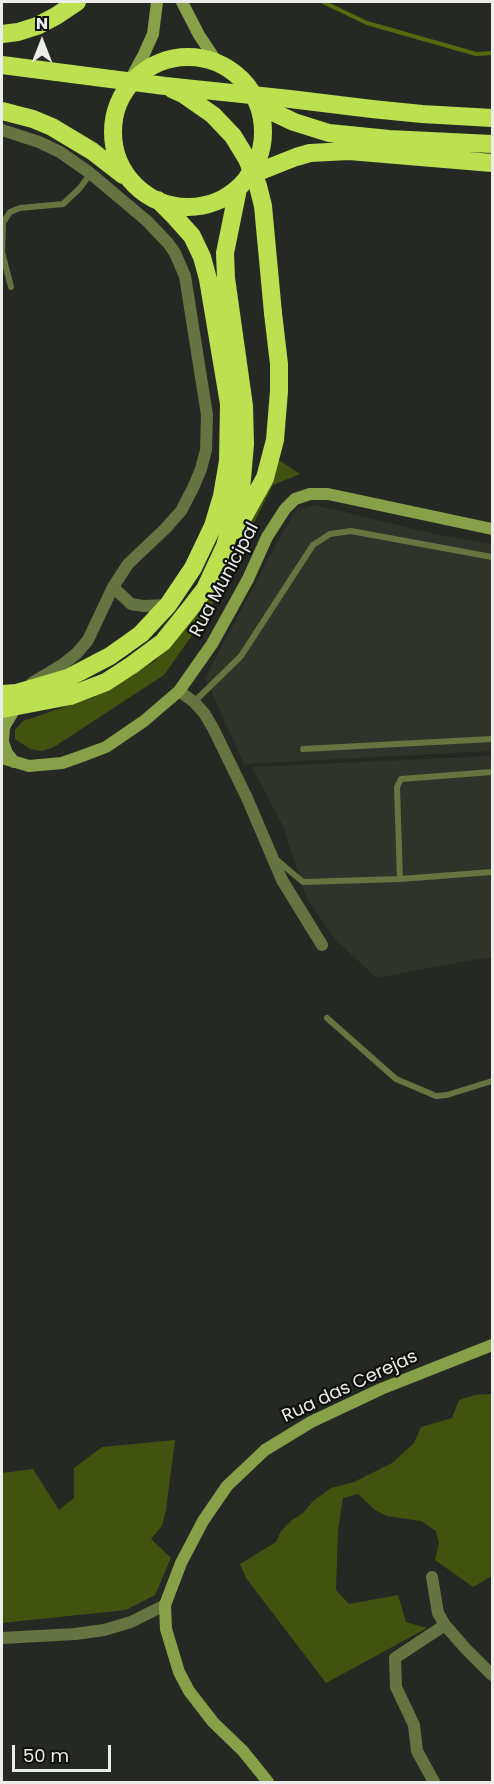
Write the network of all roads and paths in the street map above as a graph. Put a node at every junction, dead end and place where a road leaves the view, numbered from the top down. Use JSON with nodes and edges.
{"nodes":[{"id":1,"x":157,"y":2,"type":"edge"},
{"id":2,"x":182,"y":2,"type":"edge"},
{"id":3,"x":75,"y":3,"type":"edge"},
{"id":4,"x":2,"y":34,"type":"edge"},
{"id":5,"x":217,"y":62,"type":"junction"},
{"id":6,"x":2,"y":65,"type":"edge"},
{"id":7,"x":165,"y":86,"type":"junction"},
{"id":8,"x":122,"y":95,"type":"junction"},
{"id":9,"x":258,"y":105,"type":"junction"},
{"id":10,"x":2,"y":111,"type":"edge"},
{"id":11,"x":492,"y":118,"type":"edge"},
{"id":12,"x":2,"y":130,"type":"edge"},
{"id":13,"x":492,"y":144,"type":"edge"},
{"id":14,"x":492,"y":163,"type":"edge"},
{"id":15,"x":90,"y":173,"type":"junction"},
{"id":16,"x":131,"y":181,"type":"junction"},
{"id":17,"x":243,"y":182,"type":"junction"},
{"id":18,"x":158,"y":201,"type":"junction"},
{"id":19,"x":11,"y":287,"type":"dead end"},
{"id":20,"x":492,"y":529,"type":"edge"},
{"id":21,"x":225,"y":546,"type":"junction"},
{"id":22,"x":492,"y":557,"type":"edge"},
{"id":23,"x":113,"y":586,"type":"junction"},
{"id":24,"x":168,"y":605,"type":"junction"},
{"id":25,"x":179,"y":691,"type":"junction"},
{"id":26,"x":9,"y":701,"type":"edge"},
{"id":27,"x":194,"y":702,"type":"junction"},
{"id":28,"x":492,"y":739,"type":"edge"},
{"id":29,"x":303,"y":749,"type":"dead end"},
{"id":30,"x":2,"y":758,"type":"edge"},
{"id":31,"x":15,"y":763,"type":"junction"},
{"id":32,"x":492,"y":772,"type":"edge"},
{"id":33,"x":272,"y":856,"type":"junction"},
{"id":34,"x":492,"y":872,"type":"edge"},
{"id":35,"x":400,"y":879,"type":"junction"},
{"id":36,"x":322,"y":945,"type":"dead end"},
{"id":37,"x":327,"y":1018,"type":"dead end"},
{"id":38,"x":492,"y":1081,"type":"edge"},
{"id":39,"x":492,"y":1344,"type":"edge"},
{"id":40,"x":432,"y":1577,"type":"dead end"},
{"id":41,"x":165,"y":1605,"type":"junction"},
{"id":42,"x":445,"y":1625,"type":"junction"},
{"id":43,"x":2,"y":1638,"type":"edge"},
{"id":44,"x":492,"y":1675,"type":"edge"},
{"id":45,"x":268,"y":1782,"type":"edge"},
{"id":46,"x":434,"y":1782,"type":"edge"}],
"edges":[{"from":1,"to":8,"type":"main road"},
{"from":2,"to":5,"type":"main road"},
{"from":3,"to":4,"type":"highway"},
{"from":5,"to":8,"type":"highway"},
{"from":5,"to":9,"type":"highway"},
{"from":6,"to":7,"type":"highway","bridge":true},
{"from":7,"to":11,"type":"highway","bridge":true},
{"from":7,"to":21,"type":"highway","bridge":true},
{"from":8,"to":16,"type":"highway"},
{"from":9,"to":13,"type":"highway"},
{"from":9,"to":17,"type":"highway"},
{"from":10,"to":16,"type":"highway"},
{"from":12,"to":15,"type":"street"},
{"from":14,"to":17,"type":"highway"},
{"from":15,"to":19,"type":"lane"},
{"from":15,"to":23,"type":"street"},
{"from":16,"to":18,"type":"highway"},
{"from":17,"to":18,"type":"highway"},
{"from":17,"to":21,"type":"highway"},
{"from":18,"to":24,"type":"highway"},
{"from":20,"to":25,"type":"main road","name":"Rua Municipal"},
{"from":21,"to":26,"type":"highway"},
{"from":22,"to":27,"type":"lane"},
{"from":23,"to":24,"type":"street"},
{"from":23,"to":26,"type":"street"},
{"from":24,"to":26,"type":"highway"},
{"from":25,"to":27,"type":"street"},
{"from":25,"to":31,"type":"main road","name":"Rua Municipal"},
{"from":26,"to":31,"type":"main road"},
{"from":27,"to":33,"type":"street"},
{"from":28,"to":29,"type":"lane"},
{"from":30,"to":31,"type":"main road","name":"Rua Municipal"},
{"from":32,"to":35,"type":"lane"},
{"from":33,"to":35,"type":"lane"},
{"from":33,"to":36,"type":"street"},
{"from":34,"to":35,"type":"lane"},
{"from":37,"to":38,"type":"lane"},
{"from":39,"to":41,"type":"main road","name":"Rua das Cerejas"},
{"from":40,"to":42,"type":"street"},
{"from":41,"to":43,"type":"street"},
{"from":41,"to":45,"type":"main road"},
{"from":42,"to":44,"type":"street"},
{"from":42,"to":46,"type":"street"}]}
